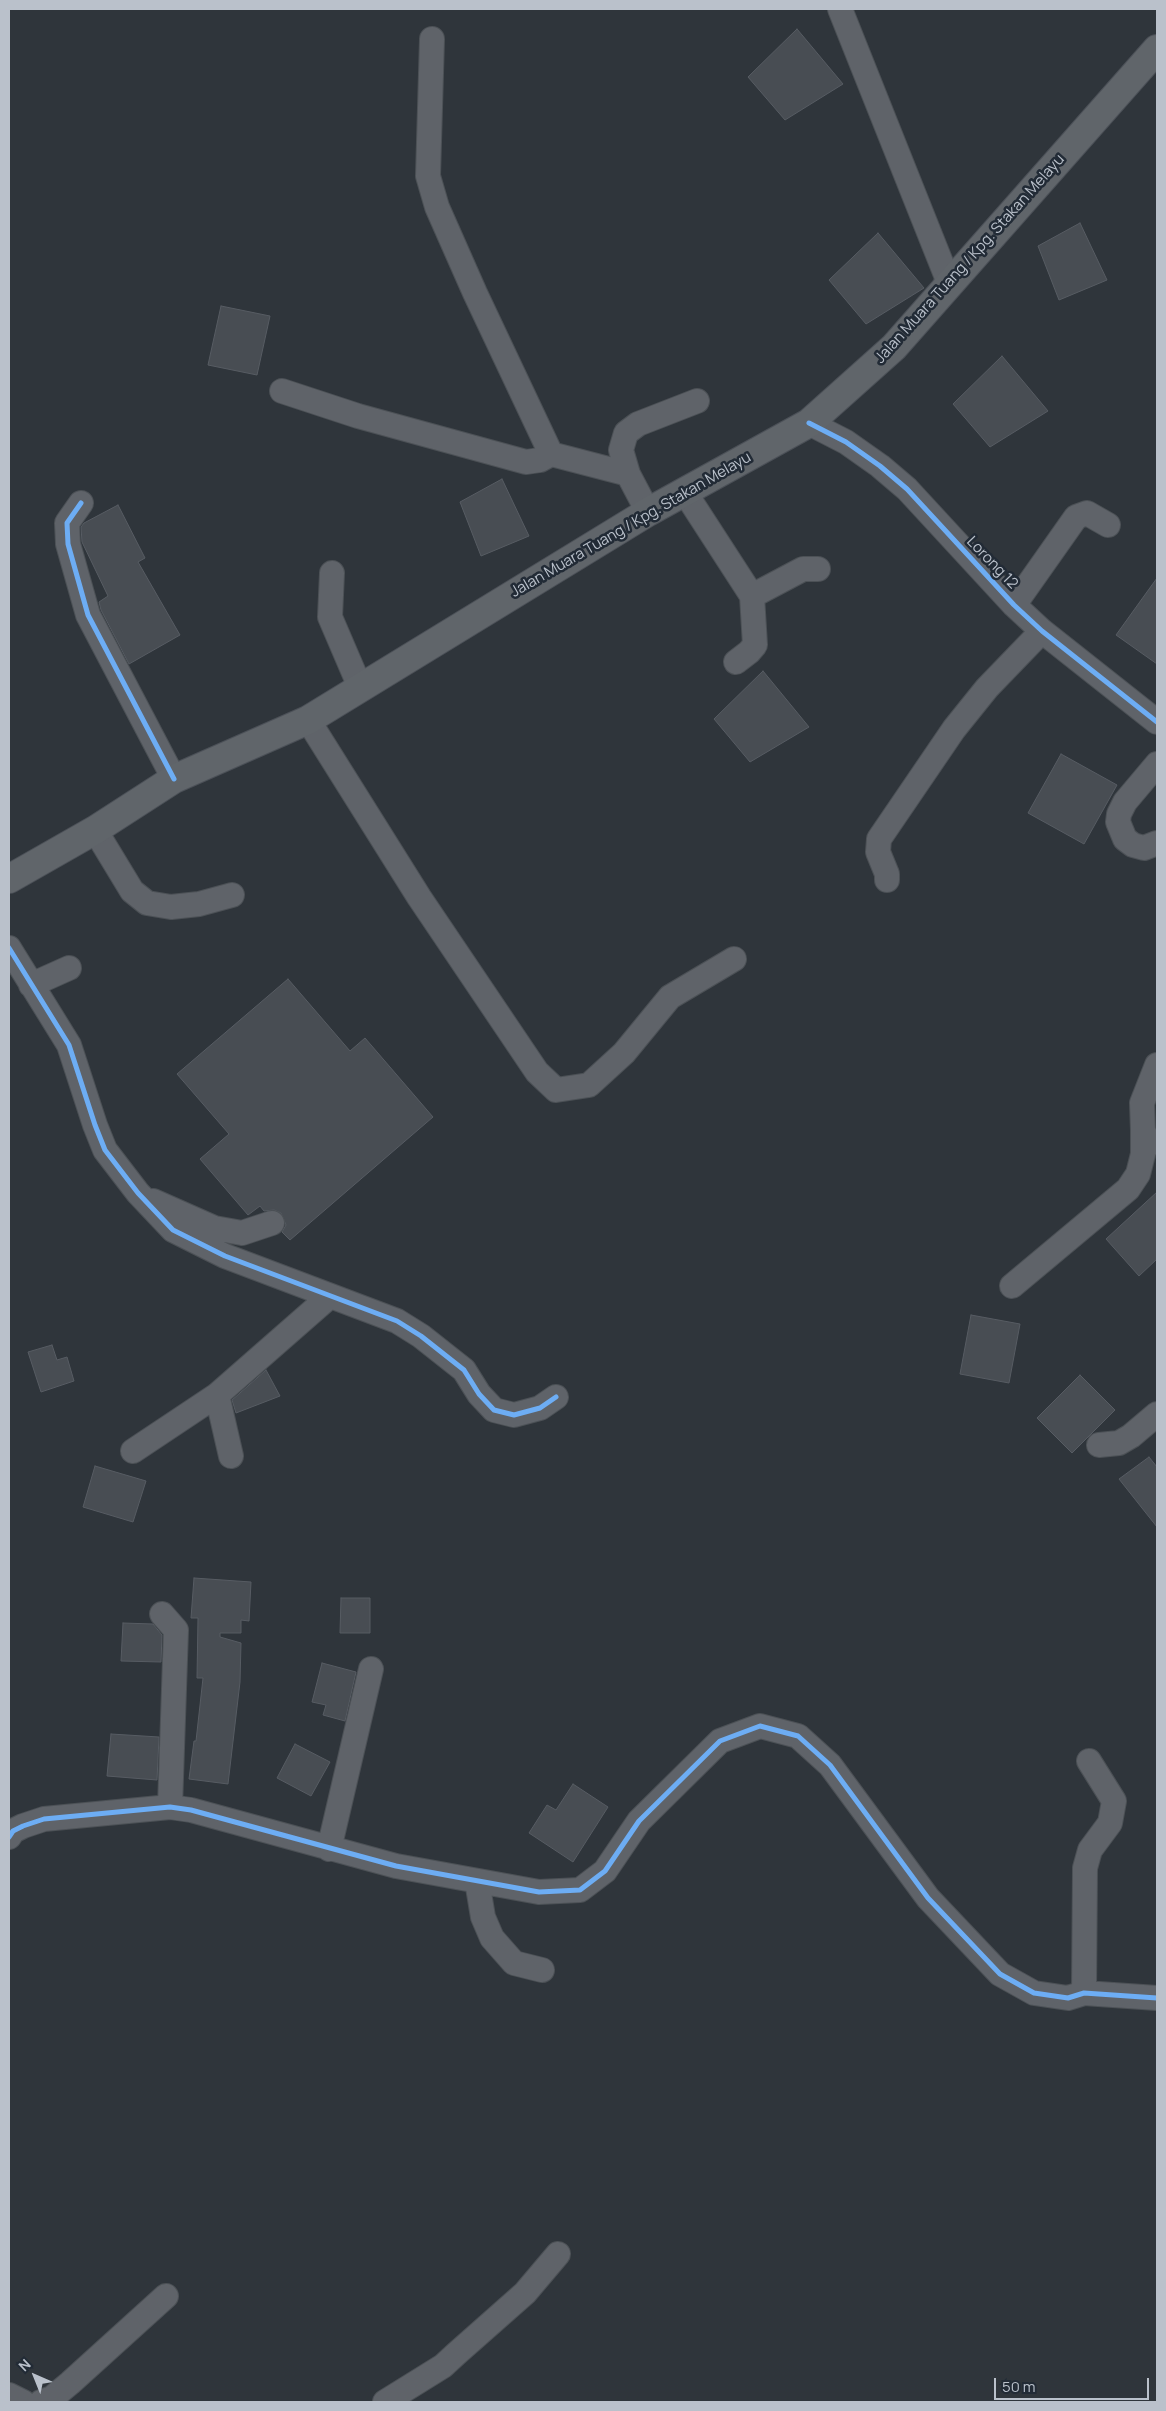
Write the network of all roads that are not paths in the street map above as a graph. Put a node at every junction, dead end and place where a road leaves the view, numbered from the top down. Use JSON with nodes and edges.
{"nodes":[{"id":1,"x":840,"y":9,"type":"edge"},
{"id":2,"x":432,"y":39,"type":"dead end"},
{"id":3,"x":1157,"y":49,"type":"edge"},
{"id":4,"x":948,"y":286,"type":"junction"},
{"id":5,"x":282,"y":391,"type":"dead end"},
{"id":6,"x":697,"y":401,"type":"dead end"},
{"id":7,"x":809,"y":423,"type":"junction"},
{"id":8,"x":551,"y":454,"type":"junction"},
{"id":9,"x":628,"y":474,"type":"junction"},
{"id":10,"x":684,"y":491,"type":"junction"},
{"id":11,"x":81,"y":504,"type":"dead end"},
{"id":12,"x":648,"y":512,"type":"junction"},
{"id":13,"x":1108,"y":525,"type":"dead end"},
{"id":14,"x":818,"y":569,"type":"dead end"},
{"id":15,"x":332,"y":573,"type":"dead end"},
{"id":16,"x":752,"y":596,"type":"junction"},
{"id":17,"x":1014,"y":605,"type":"junction"},
{"id":18,"x":1042,"y":631,"type":"junction"},
{"id":19,"x":736,"y":662,"type":"dead end"},
{"id":20,"x":360,"y":687,"type":"junction"},
{"id":21,"x":308,"y":720,"type":"junction"},
{"id":22,"x":1157,"y":722,"type":"edge"},
{"id":23,"x":1157,"y":764,"type":"edge"},
{"id":24,"x":174,"y":779,"type":"junction"},
{"id":25,"x":95,"y":830,"type":"junction"},
{"id":26,"x":1157,"y":843,"type":"edge"},
{"id":27,"x":9,"y":879,"type":"edge"},
{"id":28,"x":887,"y":880,"type":"dead end"},
{"id":29,"x":232,"y":895,"type":"dead end"},
{"id":30,"x":9,"y":948,"type":"edge"},
{"id":31,"x":734,"y":959,"type":"dead end"},
{"id":32,"x":69,"y":968,"type":"dead end"},
{"id":33,"x":31,"y":985,"type":"junction"},
{"id":34,"x":1157,"y":1065,"type":"edge"},
{"id":35,"x":1142,"y":1131,"type":"junction"},
{"id":36,"x":1157,"y":1156,"type":"edge"},
{"id":37,"x":138,"y":1193,"type":"junction"},
{"id":38,"x":272,"y":1222,"type":"dead end"},
{"id":39,"x":1012,"y":1286,"type":"dead end"},
{"id":40,"x":330,"y":1296,"type":"junction"},
{"id":41,"x":217,"y":1395,"type":"junction"},
{"id":42,"x":556,"y":1397,"type":"dead end"},
{"id":43,"x":1157,"y":1414,"type":"edge"},
{"id":44,"x":1098,"y":1445,"type":"dead end"},
{"id":45,"x":133,"y":1451,"type":"dead end"},
{"id":46,"x":232,"y":1456,"type":"dead end"},
{"id":47,"x":162,"y":1614,"type":"dead end"},
{"id":48,"x":371,"y":1669,"type":"dead end"},
{"id":49,"x":1089,"y":1761,"type":"dead end"},
{"id":50,"x":170,"y":1807,"type":"junction"},
{"id":51,"x":9,"y":1838,"type":"edge"},
{"id":52,"x":329,"y":1849,"type":"junction"},
{"id":53,"x":477,"y":1881,"type":"junction"},
{"id":54,"x":542,"y":1970,"type":"dead end"},
{"id":55,"x":1084,"y":1993,"type":"junction"},
{"id":56,"x":1157,"y":1998,"type":"edge"},
{"id":57,"x":558,"y":2254,"type":"dead end"},
{"id":58,"x":166,"y":2296,"type":"dead end"},
{"id":59,"x":9,"y":2394,"type":"edge"},
{"id":60,"x":23,"y":2402,"type":"edge"},
{"id":61,"x":41,"y":2402,"type":"edge"},
{"id":62,"x":386,"y":2402,"type":"edge"}],
"edges":[{"from":1,"to":4,"type":"street"},
{"from":2,"to":8,"type":"street"},
{"from":3,"to":4,"type":"main road","name":"Jalan Muara Tuang / Kpg. Stakan Melayu"},
{"from":4,"to":7,"type":"main road","name":"Jalan Muara Tuang / Kpg. Stakan Melayu"},
{"from":5,"to":8,"type":"street"},
{"from":6,"to":9,"type":"street"},
{"from":7,"to":10,"type":"main road","name":"Jalan Muara Tuang / Kpg. Stakan Melayu"},
{"from":7,"to":17,"type":"street","name":"Lorong 12"},
{"from":8,"to":9,"type":"street"},
{"from":9,"to":12,"type":"street"},
{"from":10,"to":12,"type":"main road","name":"Jalan Muara Tuang / Kpg. Stakan Melayu"},
{"from":10,"to":16,"type":"street"},
{"from":11,"to":24,"type":"street"},
{"from":12,"to":20,"type":"main road","name":"Jalan Muara Tuang / Kpg. Stakan Melayu"},
{"from":13,"to":17,"type":"street"},
{"from":14,"to":16,"type":"street"},
{"from":15,"to":20,"type":"street"},
{"from":16,"to":19,"type":"street"},
{"from":17,"to":18,"type":"street","name":"Lorong 12"},
{"from":18,"to":22,"type":"street","name":"Lorong 12"},
{"from":18,"to":28,"type":"street"},
{"from":20,"to":21,"type":"main road","name":"Jalan Muara Tuang / Kpg. Stakan Melayu"},
{"from":21,"to":24,"type":"main road","name":"Jalan Muara Tuang / Kpg. Stakan Melayu"},
{"from":21,"to":31,"type":"street"},
{"from":23,"to":26,"type":"street"},
{"from":24,"to":25,"type":"main road","name":"Jalan Muara Tuang / Kpg. Stakan Melayu"},
{"from":25,"to":27,"type":"main road","name":"Jalan Muara Tuang / Kpg. Stakan Melayu"},
{"from":25,"to":29,"type":"street"},
{"from":30,"to":33,"type":"street"},
{"from":32,"to":33,"type":"street"},
{"from":33,"to":37,"type":"street"},
{"from":34,"to":35,"type":"street"},
{"from":35,"to":36,"type":"street"},
{"from":35,"to":39,"type":"street"},
{"from":37,"to":38,"type":"street"},
{"from":37,"to":40,"type":"street"},
{"from":40,"to":41,"type":"street"},
{"from":40,"to":42,"type":"street"},
{"from":41,"to":45,"type":"street"},
{"from":41,"to":46,"type":"street"},
{"from":43,"to":44,"type":"street"},
{"from":47,"to":50,"type":"street"},
{"from":48,"to":52,"type":"street"},
{"from":49,"to":55,"type":"street"},
{"from":50,"to":51,"type":"street"},
{"from":50,"to":52,"type":"street"},
{"from":52,"to":53,"type":"street"},
{"from":53,"to":54,"type":"street"},
{"from":53,"to":55,"type":"street"},
{"from":55,"to":56,"type":"street"},
{"from":57,"to":62,"type":"street"},
{"from":58,"to":61,"type":"street"},
{"from":59,"to":60,"type":"street"}]}
